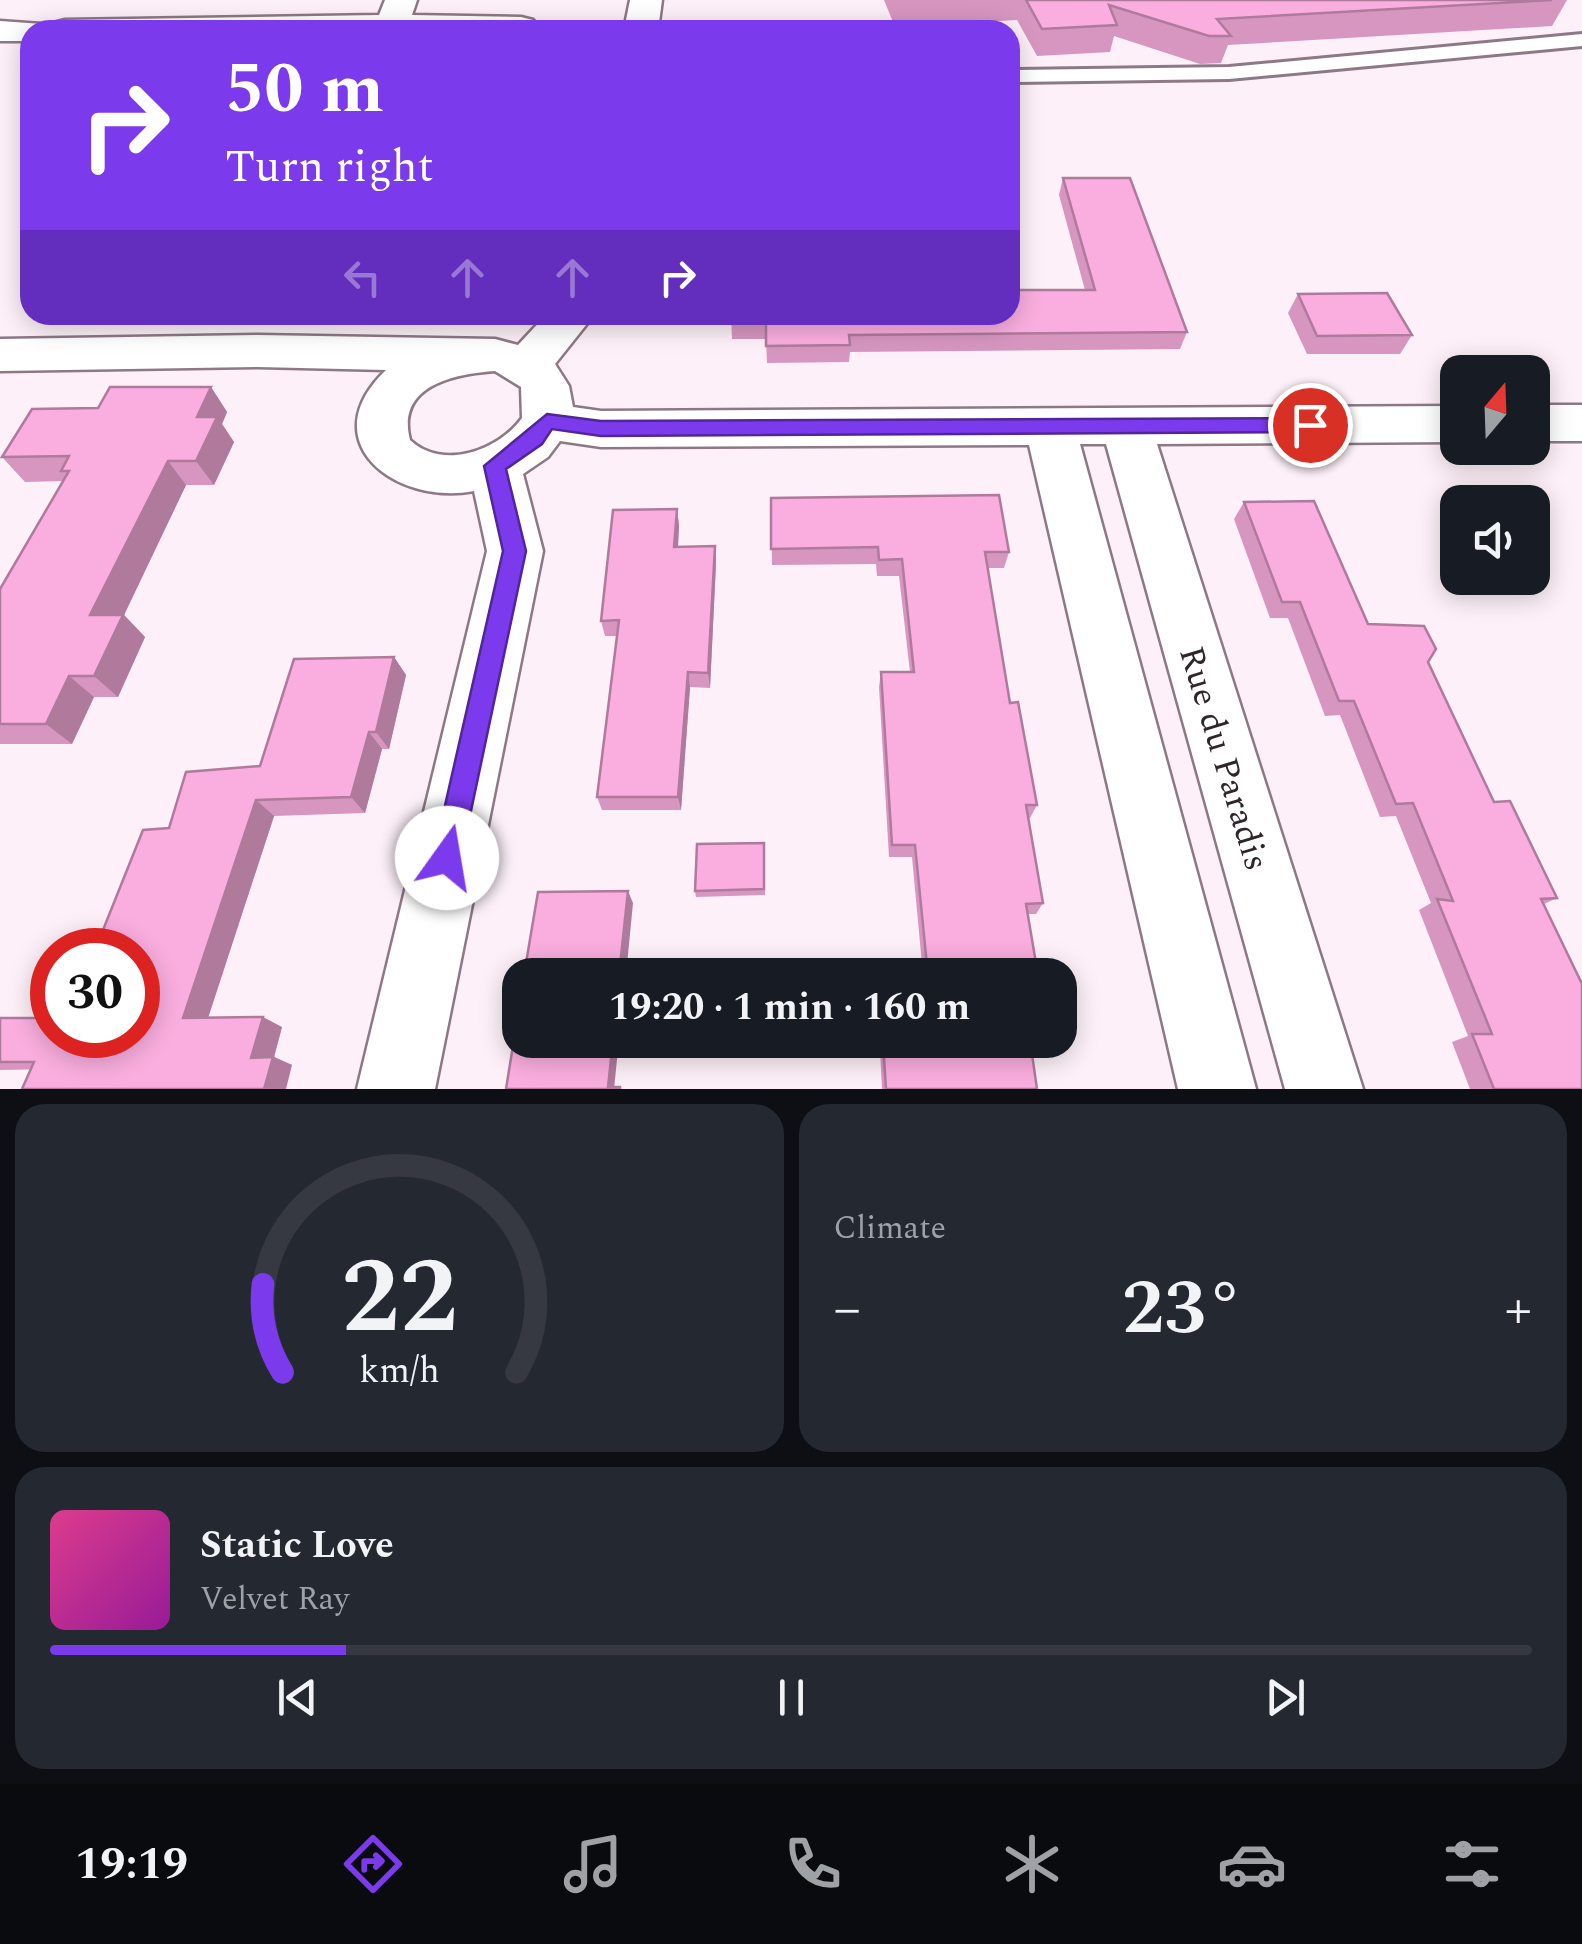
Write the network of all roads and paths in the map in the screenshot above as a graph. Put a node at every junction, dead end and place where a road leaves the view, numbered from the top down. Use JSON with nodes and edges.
{"nodes":[{"id":1,"x":397,"y":12,"type":"edge"},
{"id":2,"x":249,"y":20,"type":"edge"},
{"id":3,"x":459,"y":20,"type":"edge"},
{"id":4,"x":1582,"y":40,"type":"edge"},
{"id":5,"x":1020,"y":76,"type":"edge"},
{"id":6,"x":563,"y":325,"type":"edge"},
{"id":7,"x":258,"y":350,"type":"junction"},
{"id":8,"x":464,"y":356,"type":"junction"},
{"id":9,"x":7,"y":364,"type":"edge"},
{"id":10,"x":524,"y":364,"type":"junction"},
{"id":11,"x":380,"y":420,"type":"junction"},
{"id":12,"x":547,"y":421,"type":"junction"},
{"id":13,"x":1550,"y":423,"type":"edge"},
{"id":14,"x":1582,"y":423,"type":"edge"},
{"id":15,"x":1440,"y":424,"type":"edge"},
{"id":16,"x":1126,"y":426,"type":"junction"},
{"id":17,"x":1050,"y":427,"type":"junction"},
{"id":18,"x":495,"y":466,"type":"junction"},
{"id":19,"x":396,"y":1089,"type":"edge"},
{"id":20,"x":1217,"y":1089,"type":"edge"},
{"id":21,"x":1324,"y":1089,"type":"edge"}],
"edges":[{"from":1,"to":2,"type":"street"},
{"from":1,"to":3,"type":"street"},
{"from":4,"to":5,"type":"lane"},
{"from":6,"to":10,"type":"street"},
{"from":7,"to":8,"type":"street"},
{"from":7,"to":9,"type":"street"},
{"from":7,"to":11,"type":"street"},
{"from":8,"to":10,"type":"street"},
{"from":8,"to":11,"type":"street"},
{"from":10,"to":12,"type":"street"},
{"from":11,"to":18,"type":"street"},
{"from":12,"to":17,"type":"street"},
{"from":12,"to":18,"type":"street"},
{"from":13,"to":14,"type":"street"},
{"from":15,"to":16,"type":"street"},
{"from":16,"to":17,"type":"street"},
{"from":16,"to":21,"type":"street","name":"Rue du Paradis"},
{"from":17,"to":20,"type":"street"},
{"from":18,"to":19,"type":"street"}]}
